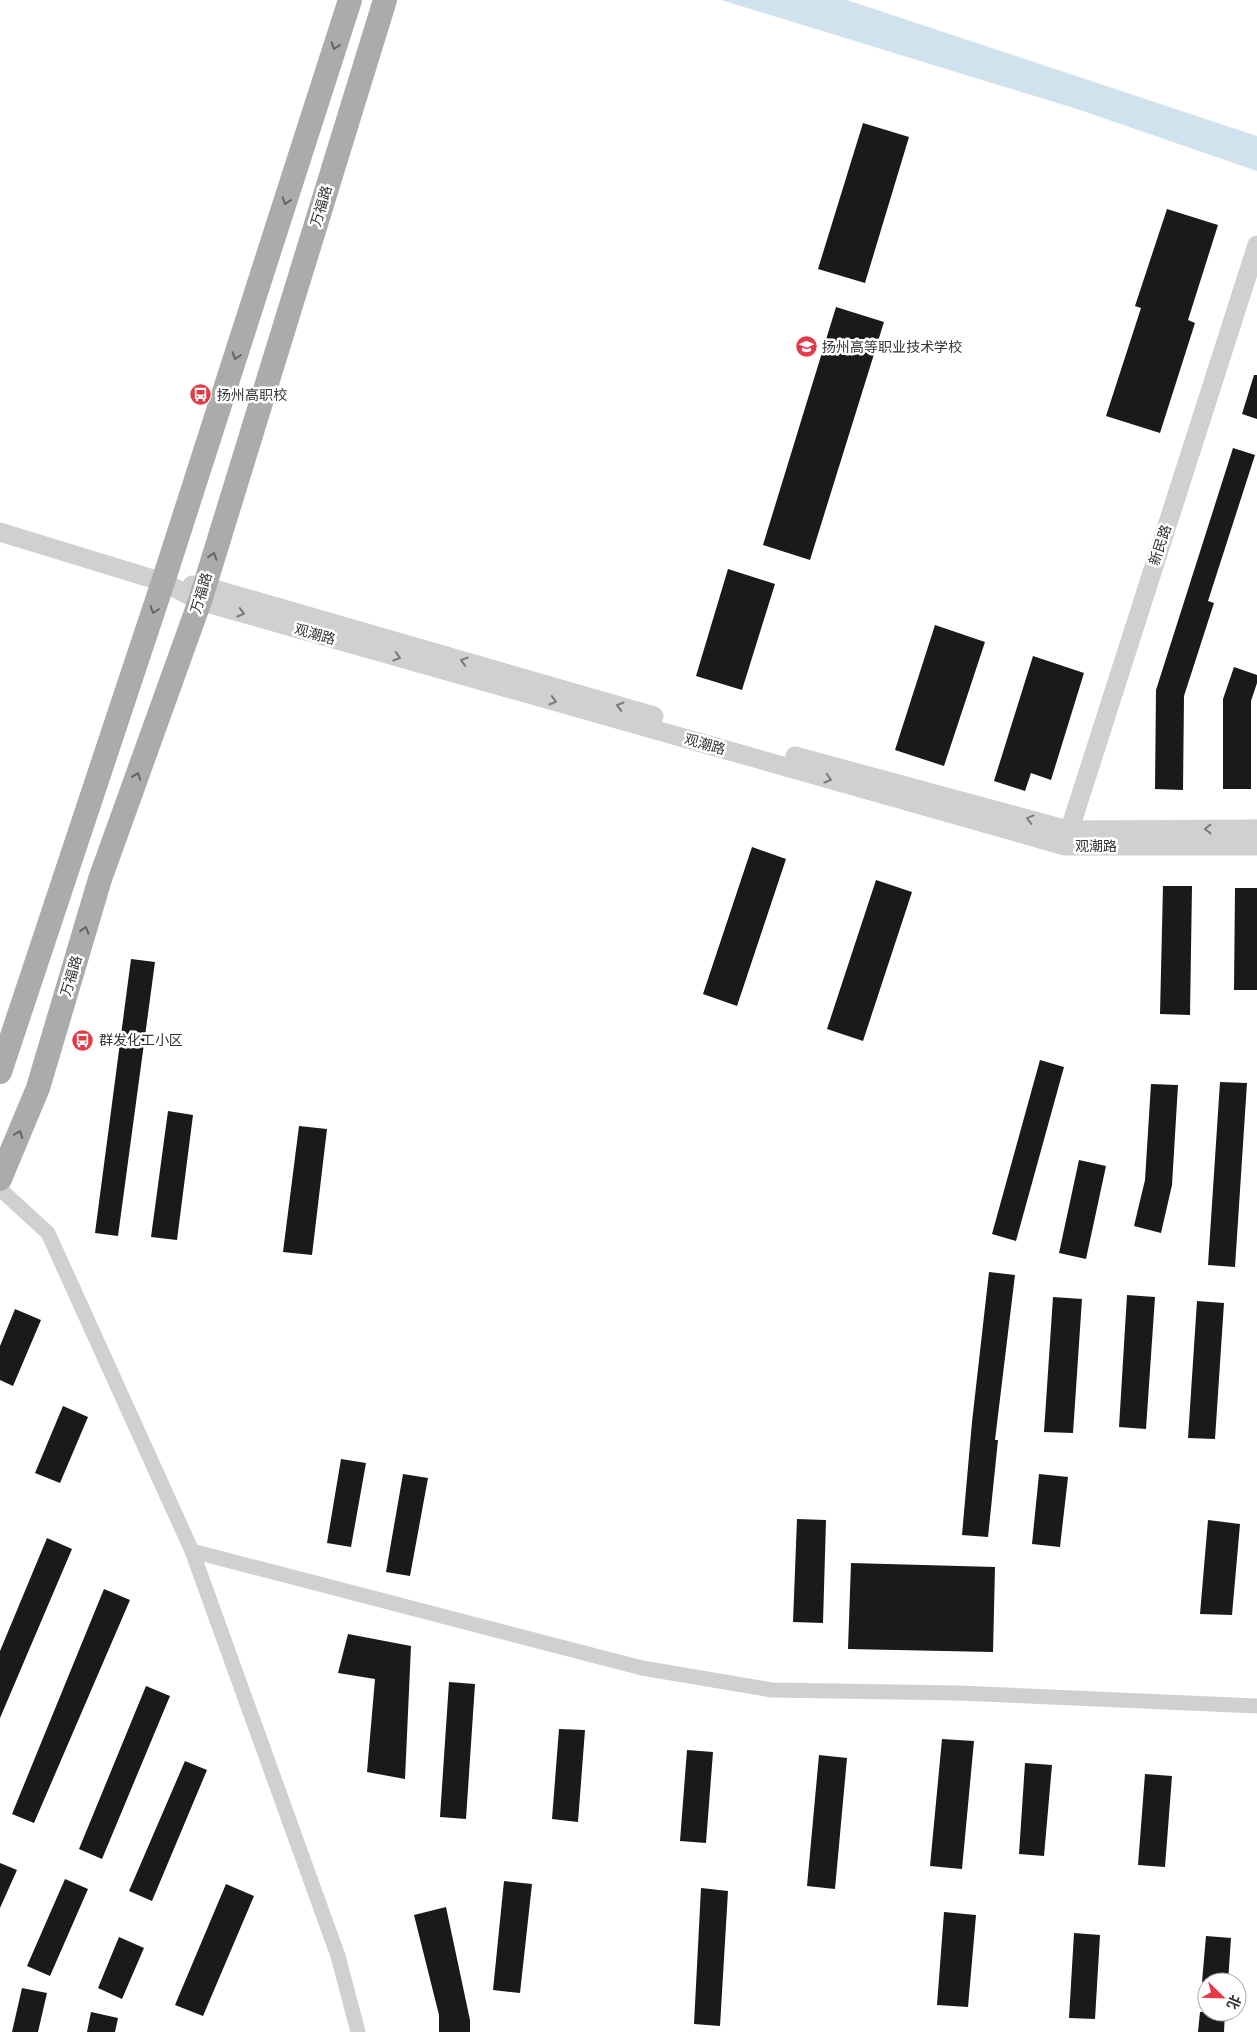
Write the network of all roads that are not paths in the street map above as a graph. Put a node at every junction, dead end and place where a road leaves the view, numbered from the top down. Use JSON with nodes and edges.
{"nodes":[{"id":1,"x":350,"y":0,"type":"edge"},
{"id":2,"x":385,"y":0,"type":"edge"},
{"id":3,"x":1257,"y":245,"type":"edge"},
{"id":4,"x":0,"y":532,"type":"edge"},
{"id":5,"x":163,"y":582,"type":"junction"},
{"id":6,"x":202,"y":593,"type":"junction"},
{"id":7,"x":1257,"y":829,"type":"edge"},
{"id":8,"x":1066,"y":838,"type":"junction"},
{"id":9,"x":1257,"y":846,"type":"edge"},
{"id":10,"x":0,"y":1072,"type":"edge"},
{"id":11,"x":0,"y":1179,"type":"edge"},
{"id":12,"x":0,"y":1189,"type":"edge"},
{"id":13,"x":192,"y":1551,"type":"junction"},
{"id":14,"x":1257,"y":1706,"type":"edge"},
{"id":15,"x":358,"y":2032,"type":"edge"}],
"edges":[{"from":1,"to":5,"type":"main road","one_way":true},
{"from":6,"to":2,"type":"main road","name":"万福路","one_way":true},
{"from":3,"to":8,"type":"street","name":"新民路"},
{"from":4,"to":5,"type":"street","name":"观潮路"},
{"from":5,"to":6,"type":"street","name":"观潮路"},
{"from":5,"to":10,"type":"main road","one_way":true},
{"from":6,"to":8,"type":"street","name":"观潮路"},
{"from":11,"to":6,"type":"main road","name":"万福路","one_way":true},
{"from":7,"to":8,"type":"street","name":"观潮路","one_way":true},
{"from":8,"to":9,"type":"street","name":"观潮路"},
{"from":12,"to":13,"type":"street"},
{"from":13,"to":14,"type":"street"},
{"from":13,"to":15,"type":"street"}]}
